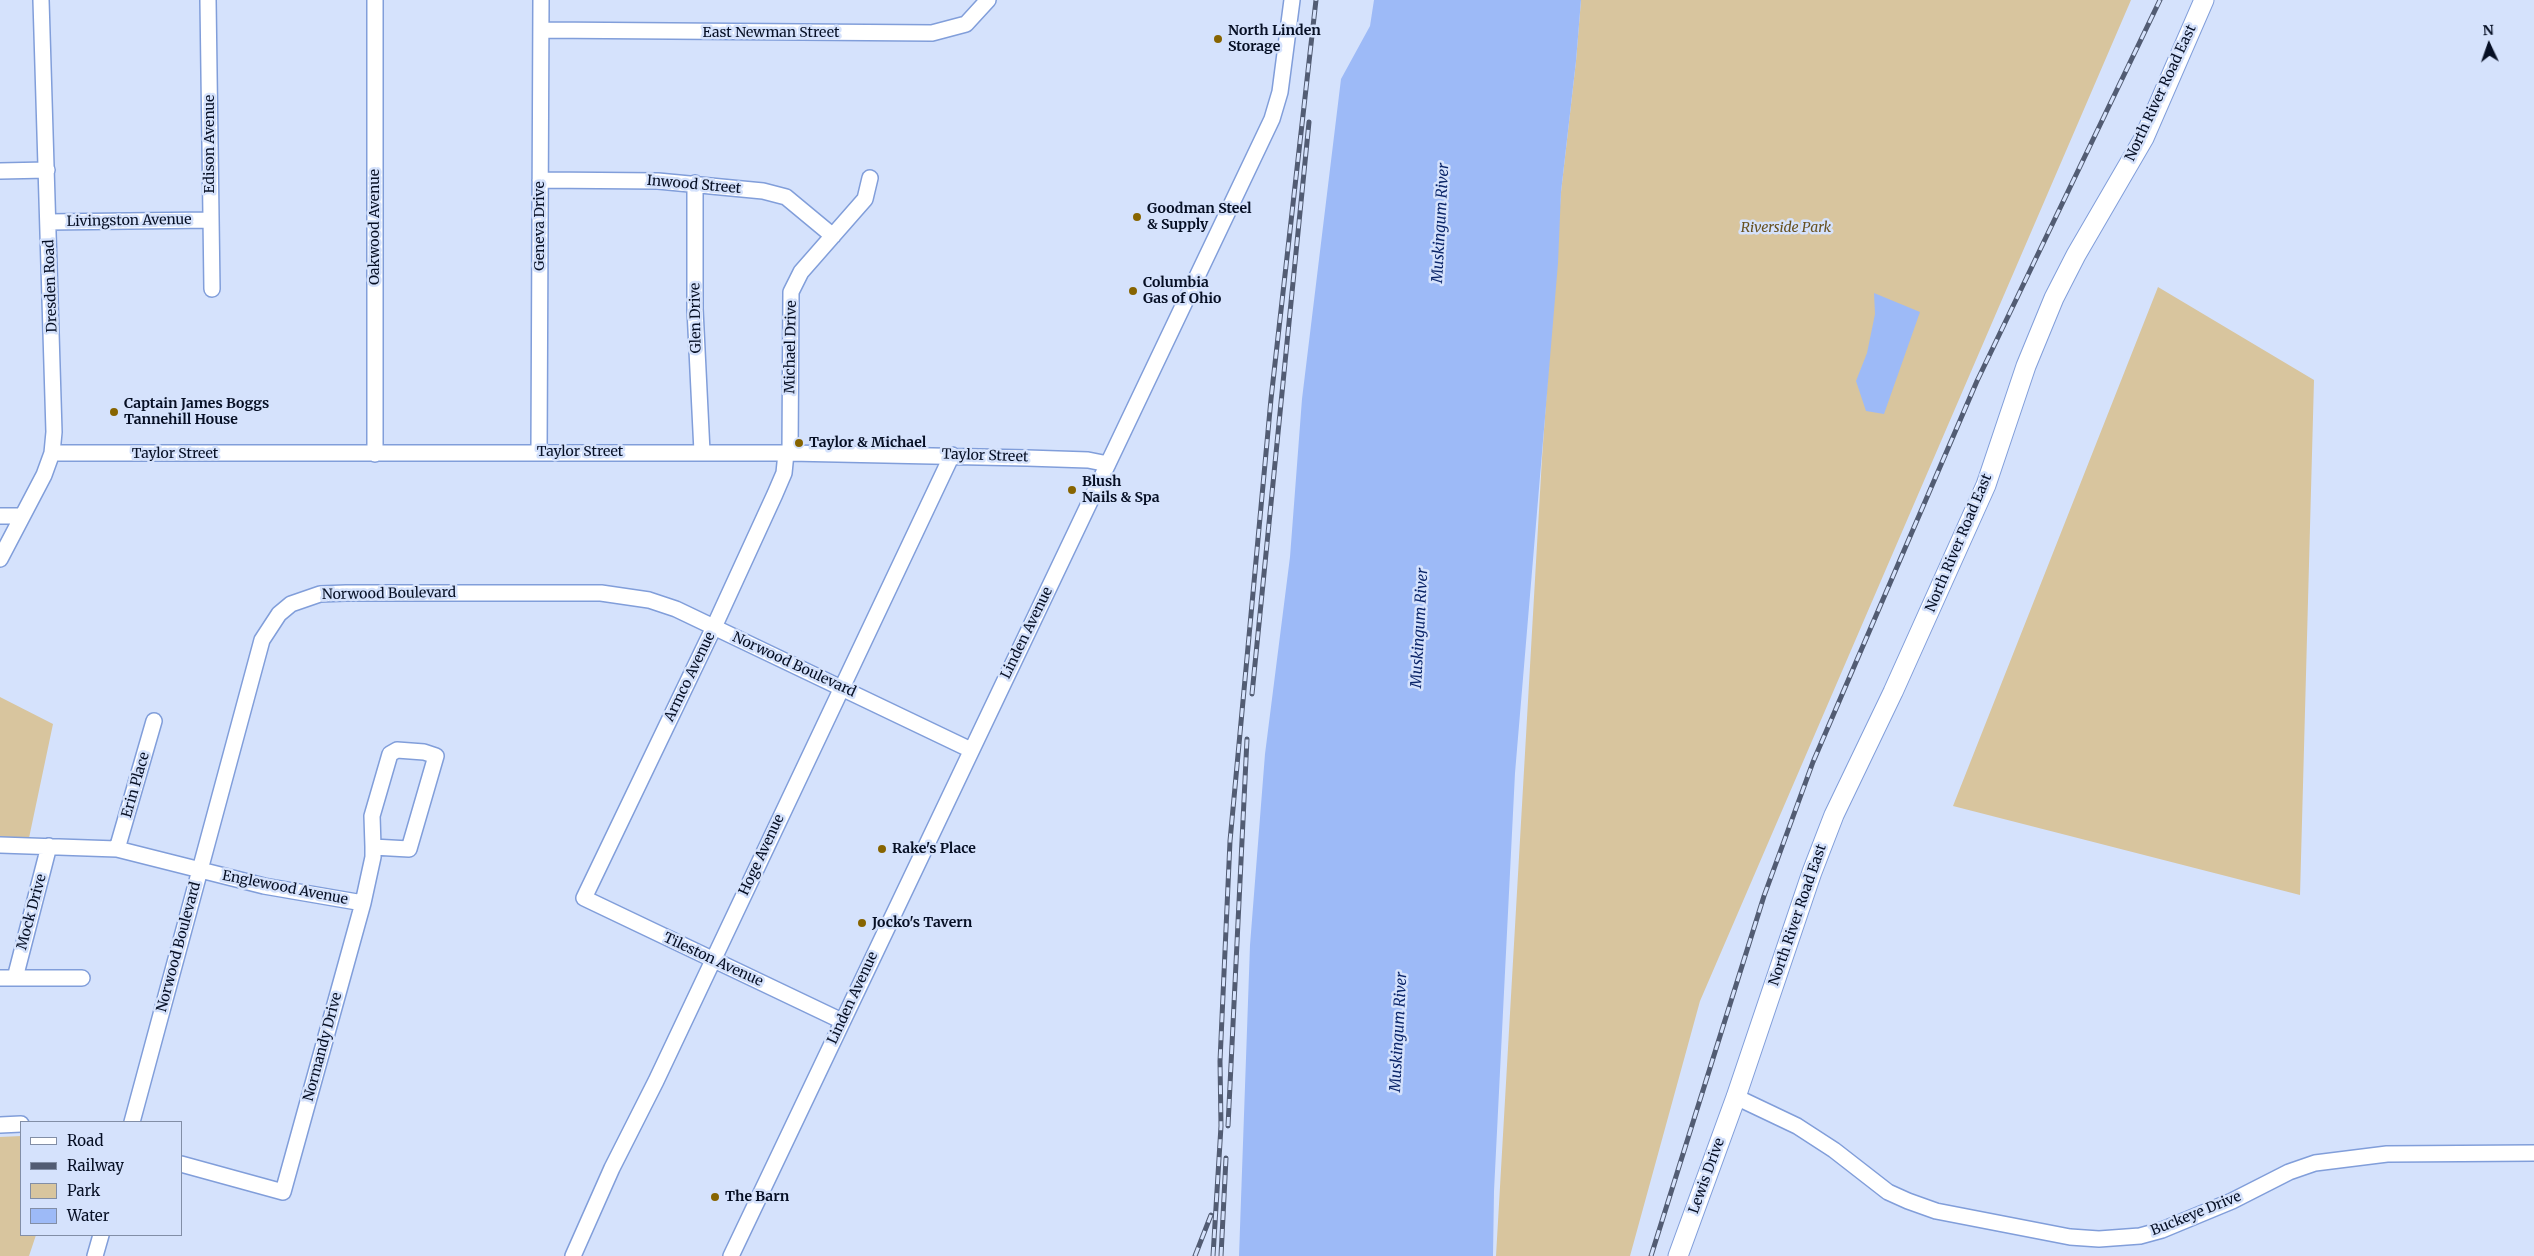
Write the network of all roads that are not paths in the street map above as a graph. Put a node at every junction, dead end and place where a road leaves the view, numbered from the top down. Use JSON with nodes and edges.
{"nodes":[{"id":1,"x":41,"y":0,"type":"edge"},
{"id":2,"x":208,"y":0,"type":"edge"},
{"id":3,"x":375,"y":0,"type":"edge"},
{"id":4,"x":541,"y":0,"type":"edge"},
{"id":5,"x":988,"y":0,"type":"edge"},
{"id":6,"x":1292,"y":0,"type":"edge"},
{"id":7,"x":2204,"y":0,"type":"edge"},
{"id":8,"x":541,"y":30,"type":"junction"},
{"id":9,"x":47,"y":170,"type":"junction"},
{"id":10,"x":0,"y":171,"type":"edge"},
{"id":11,"x":870,"y":178,"type":"dead end"},
{"id":12,"x":540,"y":180,"type":"junction"},
{"id":13,"x":695,"y":183,"type":"junction"},
{"id":14,"x":210,"y":220,"type":"junction"},
{"id":15,"x":48,"y":222,"type":"junction"},
{"id":16,"x":833,"y":236,"type":"junction"},
{"id":17,"x":212,"y":289,"type":"dead end"},
{"id":18,"x":539,"y":452,"type":"junction"},
{"id":19,"x":702,"y":452,"type":"junction"},
{"id":20,"x":788,"y":453,"type":"junction"},
{"id":21,"x":52,"y":454,"type":"junction"},
{"id":22,"x":375,"y":454,"type":"junction"},
{"id":23,"x":952,"y":455,"type":"junction"},
{"id":24,"x":1108,"y":464,"type":"junction"},
{"id":25,"x":0,"y":516,"type":"edge"},
{"id":26,"x":22,"y":516,"type":"junction"},
{"id":27,"x":0,"y":559,"type":"edge"},
{"id":28,"x":714,"y":627,"type":"junction"},
{"id":29,"x":842,"y":687,"type":"junction"},
{"id":30,"x":154,"y":720,"type":"dead end"},
{"id":31,"x":971,"y":750,"type":"junction"},
{"id":32,"x":0,"y":845,"type":"edge"},
{"id":33,"x":49,"y":846,"type":"junction"},
{"id":34,"x":373,"y":847,"type":"junction"},
{"id":35,"x":117,"y":849,"type":"junction"},
{"id":36,"x":200,"y":871,"type":"junction"},
{"id":37,"x":584,"y":898,"type":"joint"},
{"id":38,"x":363,"y":903,"type":"junction"},
{"id":39,"x":712,"y":959,"type":"junction"},
{"id":40,"x":7,"y":978,"type":"edge"},
{"id":41,"x":82,"y":978,"type":"dead end"},
{"id":42,"x":842,"y":1021,"type":"junction"},
{"id":43,"x":1736,"y":1097,"type":"junction"},
{"id":44,"x":132,"y":1121,"type":"edge"},
{"id":45,"x":20,"y":1124,"type":"edge"},
{"id":46,"x":0,"y":1125,"type":"edge"},
{"id":47,"x":2534,"y":1153,"type":"edge"},
{"id":48,"x":182,"y":1164,"type":"edge"},
{"id":49,"x":101,"y":1236,"type":"edge"},
{"id":50,"x":95,"y":1256,"type":"edge"},
{"id":51,"x":573,"y":1256,"type":"edge"},
{"id":52,"x":731,"y":1256,"type":"edge"},
{"id":53,"x":1678,"y":1256,"type":"edge"}],
"edges":[{"from":1,"to":9,"type":"street","name":"Dresden Road"},
{"from":2,"to":14,"type":"street","name":"Edison Avenue"},
{"from":3,"to":22,"type":"street","name":"Oakwood Avenue"},
{"from":4,"to":8,"type":"street","name":"Geneva Drive"},
{"from":5,"to":8,"type":"street","name":"East Newman Street"},
{"from":6,"to":24,"type":"street","name":"Linden Avenue"},
{"from":7,"to":43,"type":"main road","name":"North River Road East"},
{"from":8,"to":12,"type":"street","name":"Geneva Drive"},
{"from":9,"to":10,"type":"street"},
{"from":9,"to":15,"type":"street","name":"Dresden Road"},
{"from":11,"to":16,"type":"street","name":"Michael Drive"},
{"from":12,"to":13,"type":"street","name":"Inwood Street"},
{"from":12,"to":18,"type":"street","name":"Geneva Drive"},
{"from":13,"to":16,"type":"street","name":"Inwood Street"},
{"from":13,"to":19,"type":"street","name":"Glen Drive"},
{"from":14,"to":15,"type":"street","name":"Livingston Avenue"},
{"from":14,"to":17,"type":"street","name":"Edison Avenue"},
{"from":15,"to":21,"type":"street","name":"Dresden Road"},
{"from":16,"to":20,"type":"street","name":"Michael Drive"},
{"from":18,"to":19,"type":"street","name":"Taylor Street"},
{"from":18,"to":22,"type":"street","name":"Taylor Street"},
{"from":19,"to":20,"type":"street","name":"Taylor Street"},
{"from":20,"to":23,"type":"street","name":"Taylor Street"},
{"from":20,"to":28,"type":"street","name":"Armco Avenue"},
{"from":21,"to":22,"type":"street","name":"Taylor Street"},
{"from":21,"to":26,"type":"street","name":"Dresden Road"},
{"from":23,"to":24,"type":"street","name":"Taylor Street"},
{"from":23,"to":29,"type":"street","name":"Hoge Avenue"},
{"from":24,"to":31,"type":"street","name":"Linden Avenue"},
{"from":25,"to":26,"type":"street"},
{"from":26,"to":27,"type":"street","name":"Dresden Road"},
{"from":28,"to":29,"type":"street","name":"Norwood Boulevard"},
{"from":28,"to":36,"type":"street","name":"Norwood Boulevard"},
{"from":28,"to":37,"type":"street","name":"Armco Avenue"},
{"from":29,"to":31,"type":"street","name":"Norwood Boulevard"},
{"from":29,"to":39,"type":"street","name":"Hoge Avenue"},
{"from":30,"to":35,"type":"street","name":"Erin Place"},
{"from":31,"to":42,"type":"street","name":"Linden Avenue"},
{"from":32,"to":33,"type":"street","name":"Englewood Avenue"},
{"from":33,"to":35,"type":"street","name":"Englewood Avenue"},
{"from":33,"to":40,"type":"street","name":"Mock Drive"},
{"from":34,"to":34,"type":"street","name":"Normandy Drive"},
{"from":34,"to":38,"type":"street","name":"Normandy Drive"},
{"from":35,"to":36,"type":"street","name":"Englewood Avenue"},
{"from":36,"to":38,"type":"street","name":"Englewood Avenue"},
{"from":36,"to":44,"type":"street","name":"Norwood Boulevard"},
{"from":37,"to":39,"type":"street","name":"Tileston Avenue"},
{"from":38,"to":48,"type":"street","name":"Normandy Drive"},
{"from":39,"to":42,"type":"street","name":"Tileston Avenue"},
{"from":39,"to":51,"type":"street","name":"Hoge Avenue"},
{"from":40,"to":41,"type":"street"},
{"from":42,"to":52,"type":"street","name":"Linden Avenue"},
{"from":43,"to":47,"type":"street","name":"Buckeye Drive"},
{"from":43,"to":53,"type":"main road","name":"Lewis Drive"},
{"from":45,"to":46,"type":"street"},
{"from":49,"to":50,"type":"street"}]}
